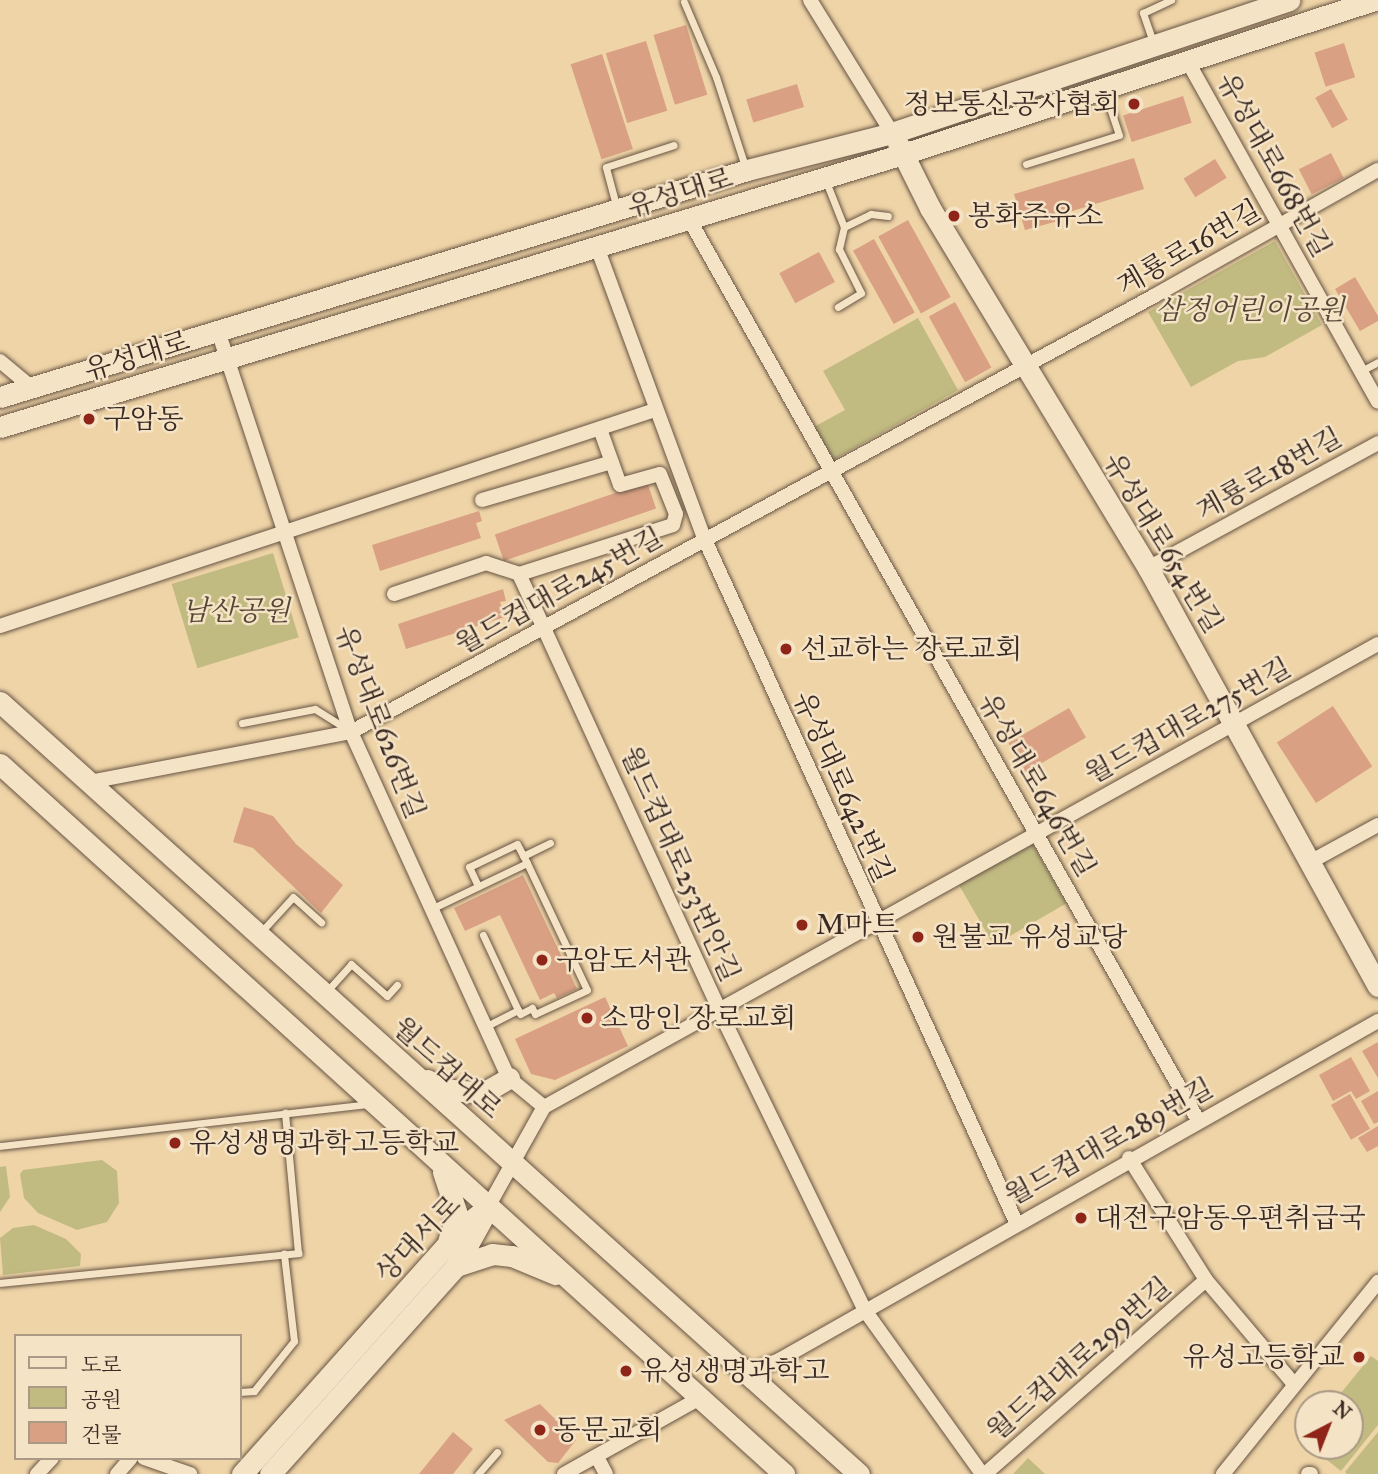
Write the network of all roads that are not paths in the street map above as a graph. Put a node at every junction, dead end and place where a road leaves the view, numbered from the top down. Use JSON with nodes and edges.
{"nodes":[{"id":1,"x":810,"y":0,"type":"edge"},
{"id":2,"x":1171,"y":0,"type":"edge"},
{"id":3,"x":1373,"y":0,"type":"edge"},
{"id":4,"x":684,"y":2,"type":"dead end"},
{"id":5,"x":1279,"y":2,"type":"edge"},
{"id":6,"x":1286,"y":31,"type":"junction"},
{"id":7,"x":1154,"y":46,"type":"junction"},
{"id":8,"x":1188,"y":62,"type":"junction"},
{"id":9,"x":1104,"y":89,"type":"junction"},
{"id":10,"x":892,"y":133,"type":"junction"},
{"id":11,"x":674,"y":145,"type":"dead end"},
{"id":12,"x":903,"y":154,"type":"junction"},
{"id":13,"x":1026,"y":164,"type":"dead end"},
{"id":14,"x":747,"y":170,"type":"junction"},
{"id":15,"x":1378,"y":170,"type":"edge"},
{"id":16,"x":825,"y":178,"type":"junction"},
{"id":17,"x":617,"y":209,"type":"junction"},
{"id":18,"x":888,"y":216,"type":"dead end"},
{"id":19,"x":689,"y":219,"type":"junction"},
{"id":20,"x":1279,"y":225,"type":"junction"},
{"id":21,"x":844,"y":227,"type":"junction"},
{"id":22,"x":597,"y":247,"type":"junction"},
{"id":23,"x":838,"y":307,"type":"dead end"},
{"id":24,"x":218,"y":331,"type":"junction"},
{"id":25,"x":227,"y":358,"type":"junction"},
{"id":26,"x":0,"y":361,"type":"edge"},
{"id":27,"x":1378,"y":362,"type":"edge"},
{"id":28,"x":1025,"y":367,"type":"junction"},
{"id":29,"x":1361,"y":372,"type":"junction"},
{"id":30,"x":31,"y":387,"type":"junction"},
{"id":31,"x":0,"y":397,"type":"edge"},
{"id":32,"x":1378,"y":402,"type":"edge"},
{"id":33,"x":655,"y":410,"type":"junction"},
{"id":34,"x":0,"y":427,"type":"edge"},
{"id":35,"x":600,"y":429,"type":"junction"},
{"id":36,"x":1378,"y":443,"type":"edge"},
{"id":37,"x":612,"y":462,"type":"junction"},
{"id":38,"x":830,"y":473,"type":"junction"},
{"id":39,"x":482,"y":500,"type":"dead end"},
{"id":40,"x":285,"y":532,"type":"junction"},
{"id":41,"x":705,"y":540,"type":"junction"},
{"id":42,"x":1147,"y":568,"type":"junction"},
{"id":43,"x":519,"y":574,"type":"junction"},
{"id":44,"x":394,"y":594,"type":"dead end"},
{"id":45,"x":0,"y":626,"type":"edge"},
{"id":46,"x":545,"y":626,"type":"junction"},
{"id":47,"x":1378,"y":643,"type":"edge"},
{"id":48,"x":0,"y":702,"type":"edge"},
{"id":49,"x":242,"y":723,"type":"dead end"},
{"id":50,"x":1235,"y":723,"type":"junction"},
{"id":51,"x":351,"y":732,"type":"junction"},
{"id":52,"x":0,"y":764,"type":"edge"},
{"id":53,"x":89,"y":782,"type":"junction"},
{"id":54,"x":1378,"y":825,"type":"edge"},
{"id":55,"x":1036,"y":833,"type":"junction"},
{"id":56,"x":550,"y":843,"type":"dead end"},
{"id":57,"x":525,"y":860,"type":"junction"},
{"id":58,"x":1310,"y":862,"type":"junction"},
{"id":59,"x":478,"y":886,"type":"junction"},
{"id":60,"x":431,"y":909,"type":"junction"},
{"id":61,"x":321,"y":922,"type":"dead end"},
{"id":62,"x":878,"y":924,"type":"junction"},
{"id":63,"x":258,"y":935,"type":"junction"},
{"id":64,"x":483,"y":935,"type":"dead end"},
{"id":65,"x":397,"y":985,"type":"dead end"},
{"id":66,"x":1378,"y":986,"type":"edge"},
{"id":67,"x":324,"y":994,"type":"junction"},
{"id":68,"x":518,"y":1010,"type":"junction"},
{"id":69,"x":720,"y":1012,"type":"junction"},
{"id":70,"x":1378,"y":1021,"type":"edge"},
{"id":71,"x":486,"y":1026,"type":"junction"},
{"id":72,"x":411,"y":1073,"type":"junction"},
{"id":73,"x":509,"y":1077,"type":"junction"},
{"id":74,"x":373,"y":1104,"type":"junction"},
{"id":75,"x":544,"y":1107,"type":"junction"},
{"id":76,"x":285,"y":1113,"type":"junction"},
{"id":77,"x":1198,"y":1120,"type":"junction"},
{"id":78,"x":0,"y":1146,"type":"edge"},
{"id":79,"x":1129,"y":1158,"type":"junction"},
{"id":80,"x":439,"y":1164,"type":"junction"},
{"id":81,"x":511,"y":1165,"type":"junction"},
{"id":82,"x":488,"y":1207,"type":"junction"},
{"id":83,"x":1017,"y":1222,"type":"junction"},
{"id":84,"x":284,"y":1254,"type":"junction"},
{"id":85,"x":450,"y":1257,"type":"junction"},
{"id":86,"x":567,"y":1278,"type":"junction"},
{"id":87,"x":1206,"y":1280,"type":"junction"},
{"id":88,"x":1378,"y":1282,"type":"edge"},
{"id":89,"x":0,"y":1283,"type":"edge"},
{"id":90,"x":864,"y":1309,"type":"junction"},
{"id":91,"x":747,"y":1373,"type":"junction"},
{"id":92,"x":1294,"y":1384,"type":"junction"},
{"id":93,"x":242,"y":1392,"type":"edge"},
{"id":94,"x":700,"y":1398,"type":"junction"},
{"id":95,"x":497,"y":1452,"type":"dead end"},
{"id":96,"x":597,"y":1457,"type":"junction"},
{"id":97,"x":50,"y":1460,"type":"edge"},
{"id":98,"x":129,"y":1460,"type":"edge"},
{"id":99,"x":150,"y":1460,"type":"edge"},
{"id":100,"x":37,"y":1474,"type":"edge"},
{"id":101,"x":117,"y":1474,"type":"edge"},
{"id":102,"x":190,"y":1474,"type":"edge"},
{"id":103,"x":242,"y":1474,"type":"edge"},
{"id":104,"x":270,"y":1474,"type":"edge"},
{"id":105,"x":478,"y":1474,"type":"edge"},
{"id":106,"x":564,"y":1474,"type":"edge"},
{"id":107,"x":606,"y":1474,"type":"edge"},
{"id":108,"x":784,"y":1474,"type":"edge"},
{"id":109,"x":859,"y":1474,"type":"edge"},
{"id":110,"x":984,"y":1474,"type":"edge"},
{"id":111,"x":1223,"y":1474,"type":"edge"}],
"edges":[{"from":1,"to":10,"type":"street"},
{"from":2,"to":7,"type":"lane"},
{"from":3,"to":6,"type":"street","name":"유성대로"},
{"from":4,"to":14,"type":"lane"},
{"from":5,"to":6,"type":"street"},
{"from":5,"to":7,"type":"street","name":"유성대로"},
{"from":6,"to":8,"type":"street","name":"유성대로"},
{"from":7,"to":10,"type":"street","name":"유성대로"},
{"from":8,"to":9,"type":"street","name":"유성대로"},
{"from":8,"to":20,"type":"street","name":"유성대로668번길"},
{"from":9,"to":12,"type":"street","name":"유성대로"},
{"from":9,"to":13,"type":"lane"},
{"from":10,"to":12,"type":"street","name":"유성대로654번길"},
{"from":10,"to":14,"type":"street","name":"유성대로"},
{"from":11,"to":17,"type":"lane"},
{"from":12,"to":16,"type":"street","name":"유성대로"},
{"from":12,"to":28,"type":"street","name":"유성대로654번길"},
{"from":14,"to":17,"type":"street","name":"유성대로"},
{"from":15,"to":20,"type":"street","name":"계룡로16번길"},
{"from":16,"to":19,"type":"street","name":"유성대로"},
{"from":16,"to":21,"type":"lane"},
{"from":17,"to":24,"type":"street","name":"유성대로"},
{"from":18,"to":21,"type":"lane"},
{"from":19,"to":22,"type":"street","name":"유성대로"},
{"from":19,"to":38,"type":"street","name":"유성대로646번길"},
{"from":20,"to":28,"type":"street","name":"계룡로16번길"},
{"from":20,"to":29,"type":"street","name":"유성대로668번길"},
{"from":21,"to":23,"type":"lane"},
{"from":22,"to":25,"type":"street","name":"유성대로"},
{"from":22,"to":33,"type":"street","name":"유성대로642번길"},
{"from":24,"to":25,"type":"street","name":"유성대로626번길"},
{"from":24,"to":30,"type":"street","name":"유성대로"},
{"from":25,"to":34,"type":"street","name":"유성대로"},
{"from":25,"to":40,"type":"street","name":"유성대로626번길"},
{"from":26,"to":30,"type":"street"},
{"from":27,"to":29,"type":"lane"},
{"from":28,"to":38,"type":"street","name":"월드컵대로245번길"},
{"from":28,"to":42,"type":"street","name":"유성대로654번길"},
{"from":29,"to":32,"type":"street","name":"유성대로668번길"},
{"from":30,"to":31,"type":"street","name":"유성대로"},
{"from":33,"to":35,"type":"street"},
{"from":33,"to":41,"type":"street","name":"유성대로642번길"},
{"from":35,"to":37,"type":"street"},
{"from":35,"to":40,"type":"street"},
{"from":36,"to":42,"type":"street","name":"계룡로18번길"},
{"from":37,"to":39,"type":"street"},
{"from":37,"to":43,"type":"street"},
{"from":38,"to":41,"type":"street","name":"월드컵대로245번길"},
{"from":38,"to":55,"type":"street","name":"유성대로646번길"},
{"from":40,"to":45,"type":"street"},
{"from":40,"to":51,"type":"street","name":"유성대로626번길"},
{"from":41,"to":46,"type":"street","name":"월드컵대로245번길"},
{"from":41,"to":62,"type":"street","name":"유성대로642번길"},
{"from":42,"to":50,"type":"street","name":"유성대로654번길"},
{"from":43,"to":44,"type":"street"},
{"from":43,"to":46,"type":"street","name":"월드컵대로253번안길"},
{"from":46,"to":51,"type":"street","name":"월드컵대로245번길"},
{"from":46,"to":69,"type":"street","name":"월드컵대로253번안길"},
{"from":47,"to":50,"type":"street","name":"월드컵대로275번길"},
{"from":48,"to":53,"type":"street","name":"월드컵대로"},
{"from":49,"to":51,"type":"lane"},
{"from":50,"to":55,"type":"street","name":"월드컵대로275번길"},
{"from":50,"to":58,"type":"street","name":"유성대로654번길"},
{"from":51,"to":53,"type":"street","name":"월드컵대로245번길"},
{"from":51,"to":60,"type":"street","name":"유성대로626번길"},
{"from":52,"to":74,"type":"street"},
{"from":53,"to":63,"type":"street","name":"월드컵대로"},
{"from":54,"to":58,"type":"street"},
{"from":55,"to":62,"type":"street","name":"월드컵대로275번길"},
{"from":55,"to":77,"type":"street","name":"유성대로646번길"},
{"from":56,"to":57,"type":"lane"},
{"from":57,"to":59,"type":"lane"},
{"from":57,"to":59,"type":"lane"},
{"from":57,"to":68,"type":"lane"},
{"from":58,"to":66,"type":"street","name":"유성대로654번길"},
{"from":59,"to":60,"type":"lane"},
{"from":60,"to":71,"type":"street","name":"유성대로626번길"},
{"from":61,"to":63,"type":"lane"},
{"from":62,"to":69,"type":"street","name":"월드컵대로275번길"},
{"from":62,"to":83,"type":"street","name":"유성대로642번길"},
{"from":63,"to":67,"type":"street","name":"월드컵대로"},
{"from":64,"to":68,"type":"lane"},
{"from":65,"to":67,"type":"lane"},
{"from":67,"to":72,"type":"street","name":"월드컵대로"},
{"from":68,"to":71,"type":"lane"},
{"from":69,"to":75,"type":"street","name":"월드컵대로275번길"},
{"from":69,"to":90,"type":"street","name":"월드컵대로253번안길"},
{"from":70,"to":77,"type":"street","name":"월드컵대로289번길"},
{"from":71,"to":73,"type":"street","name":"유성대로626번길"},
{"from":72,"to":73,"type":"street"},
{"from":72,"to":81,"type":"street","name":"월드컵대로"},
{"from":73,"to":75,"type":"street","name":"유성대로626번길"},
{"from":74,"to":76,"type":"lane"},
{"from":74,"to":80,"type":"street"},
{"from":75,"to":81,"type":"street"},
{"from":76,"to":78,"type":"lane"},
{"from":76,"to":84,"type":"lane"},
{"from":77,"to":79,"type":"street","name":"월드컵대로289번길"},
{"from":79,"to":83,"type":"street","name":"월드컵대로289번길"},
{"from":79,"to":87,"type":"street","name":"월드컵대로299번길"},
{"from":80,"to":82,"type":"street"},
{"from":80,"to":85,"type":"street"},
{"from":81,"to":82,"type":"street"},
{"from":81,"to":91,"type":"street","name":"월드컵대로"},
{"from":82,"to":85,"type":"street","name":"상대서로"},
{"from":82,"to":86,"type":"street"},
{"from":83,"to":90,"type":"street","name":"월드컵대로289번길"},
{"from":84,"to":89,"type":"lane"},
{"from":84,"to":93,"type":"lane"},
{"from":85,"to":86,"type":"street"},
{"from":85,"to":103,"type":"street","name":"상대서로"},
{"from":85,"to":104,"type":"street","name":"상대서로"},
{"from":86,"to":94,"type":"street"},
{"from":87,"to":92,"type":"street","name":"월드컵대로299번길"},
{"from":87,"to":110,"type":"street","name":"월드컵대로299번길"},
{"from":88,"to":92,"type":"street"},
{"from":90,"to":91,"type":"street","name":"월드컵대로289번길"},
{"from":90,"to":110,"type":"street"},
{"from":91,"to":109,"type":"street","name":"월드컵대로"},
{"from":92,"to":111,"type":"street"},
{"from":94,"to":96,"type":"street"},
{"from":94,"to":108,"type":"street"},
{"from":95,"to":105,"type":"lane"},
{"from":96,"to":106,"type":"street"},
{"from":96,"to":107,"type":"street"},
{"from":97,"to":100,"type":"street"},
{"from":98,"to":101,"type":"street"},
{"from":99,"to":102,"type":"street"}]}
